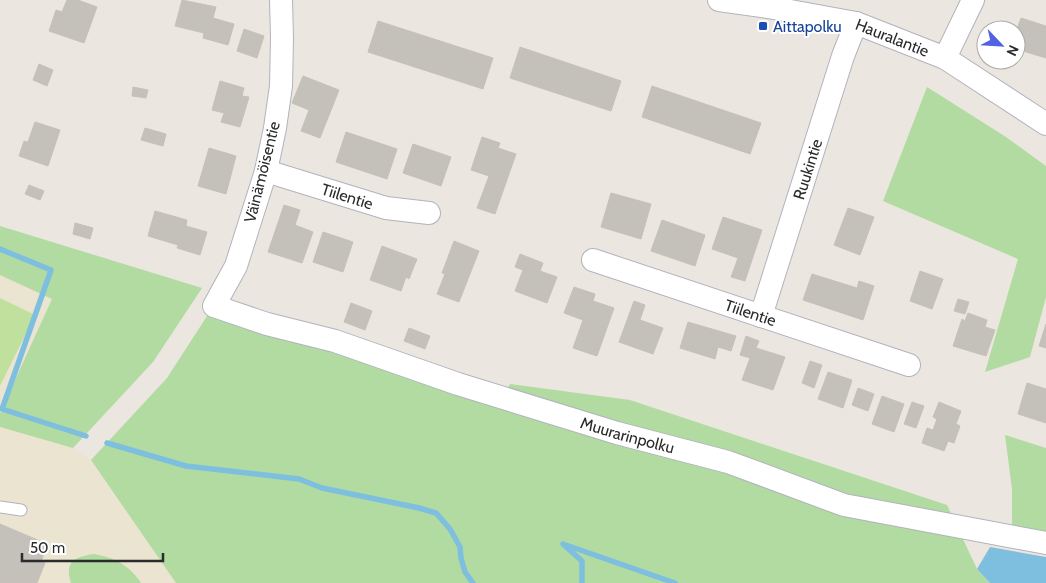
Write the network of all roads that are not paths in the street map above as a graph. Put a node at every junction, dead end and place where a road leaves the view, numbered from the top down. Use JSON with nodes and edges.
{"nodes":[{"id":1,"x":280,"y":0,"type":"edge"},
{"id":2,"x":719,"y":0,"type":"edge"},
{"id":3,"x":974,"y":0,"type":"edge"},
{"id":4,"x":856,"y":23,"type":"junction"},
{"id":5,"x":945,"y":58,"type":"junction"},
{"id":6,"x":1046,"y":124,"type":"edge"},
{"id":7,"x":266,"y":171,"type":"junction"},
{"id":8,"x":429,"y":213,"type":"dead end"},
{"id":9,"x":593,"y":260,"type":"dead end"},
{"id":10,"x":214,"y":306,"type":"joint"},
{"id":11,"x":762,"y":316,"type":"junction"},
{"id":12,"x":909,"y":365,"type":"dead end"},
{"id":13,"x":0,"y":507,"type":"edge"},
{"id":14,"x":21,"y":510,"type":"dead end"},
{"id":15,"x":1046,"y":543,"type":"edge"}],
"edges":[{"from":1,"to":7,"type":"street","name":"Väinämöisentie"},
{"from":2,"to":4,"type":"street","name":"Hauralantie"},
{"from":3,"to":5,"type":"street"},
{"from":4,"to":5,"type":"street","name":"Hauralantie"},
{"from":4,"to":11,"type":"street","name":"Ruukintie"},
{"from":5,"to":6,"type":"street","name":"Hauralantie"},
{"from":7,"to":8,"type":"street","name":"Tiilentie"},
{"from":7,"to":10,"type":"street","name":"Väinämöisentie"},
{"from":9,"to":11,"type":"street","name":"Tiilentie"},
{"from":10,"to":15,"type":"street","name":"Muurarinpolku"},
{"from":11,"to":12,"type":"street","name":"Tiilentie"},
{"from":13,"to":14,"type":"lane"}]}
